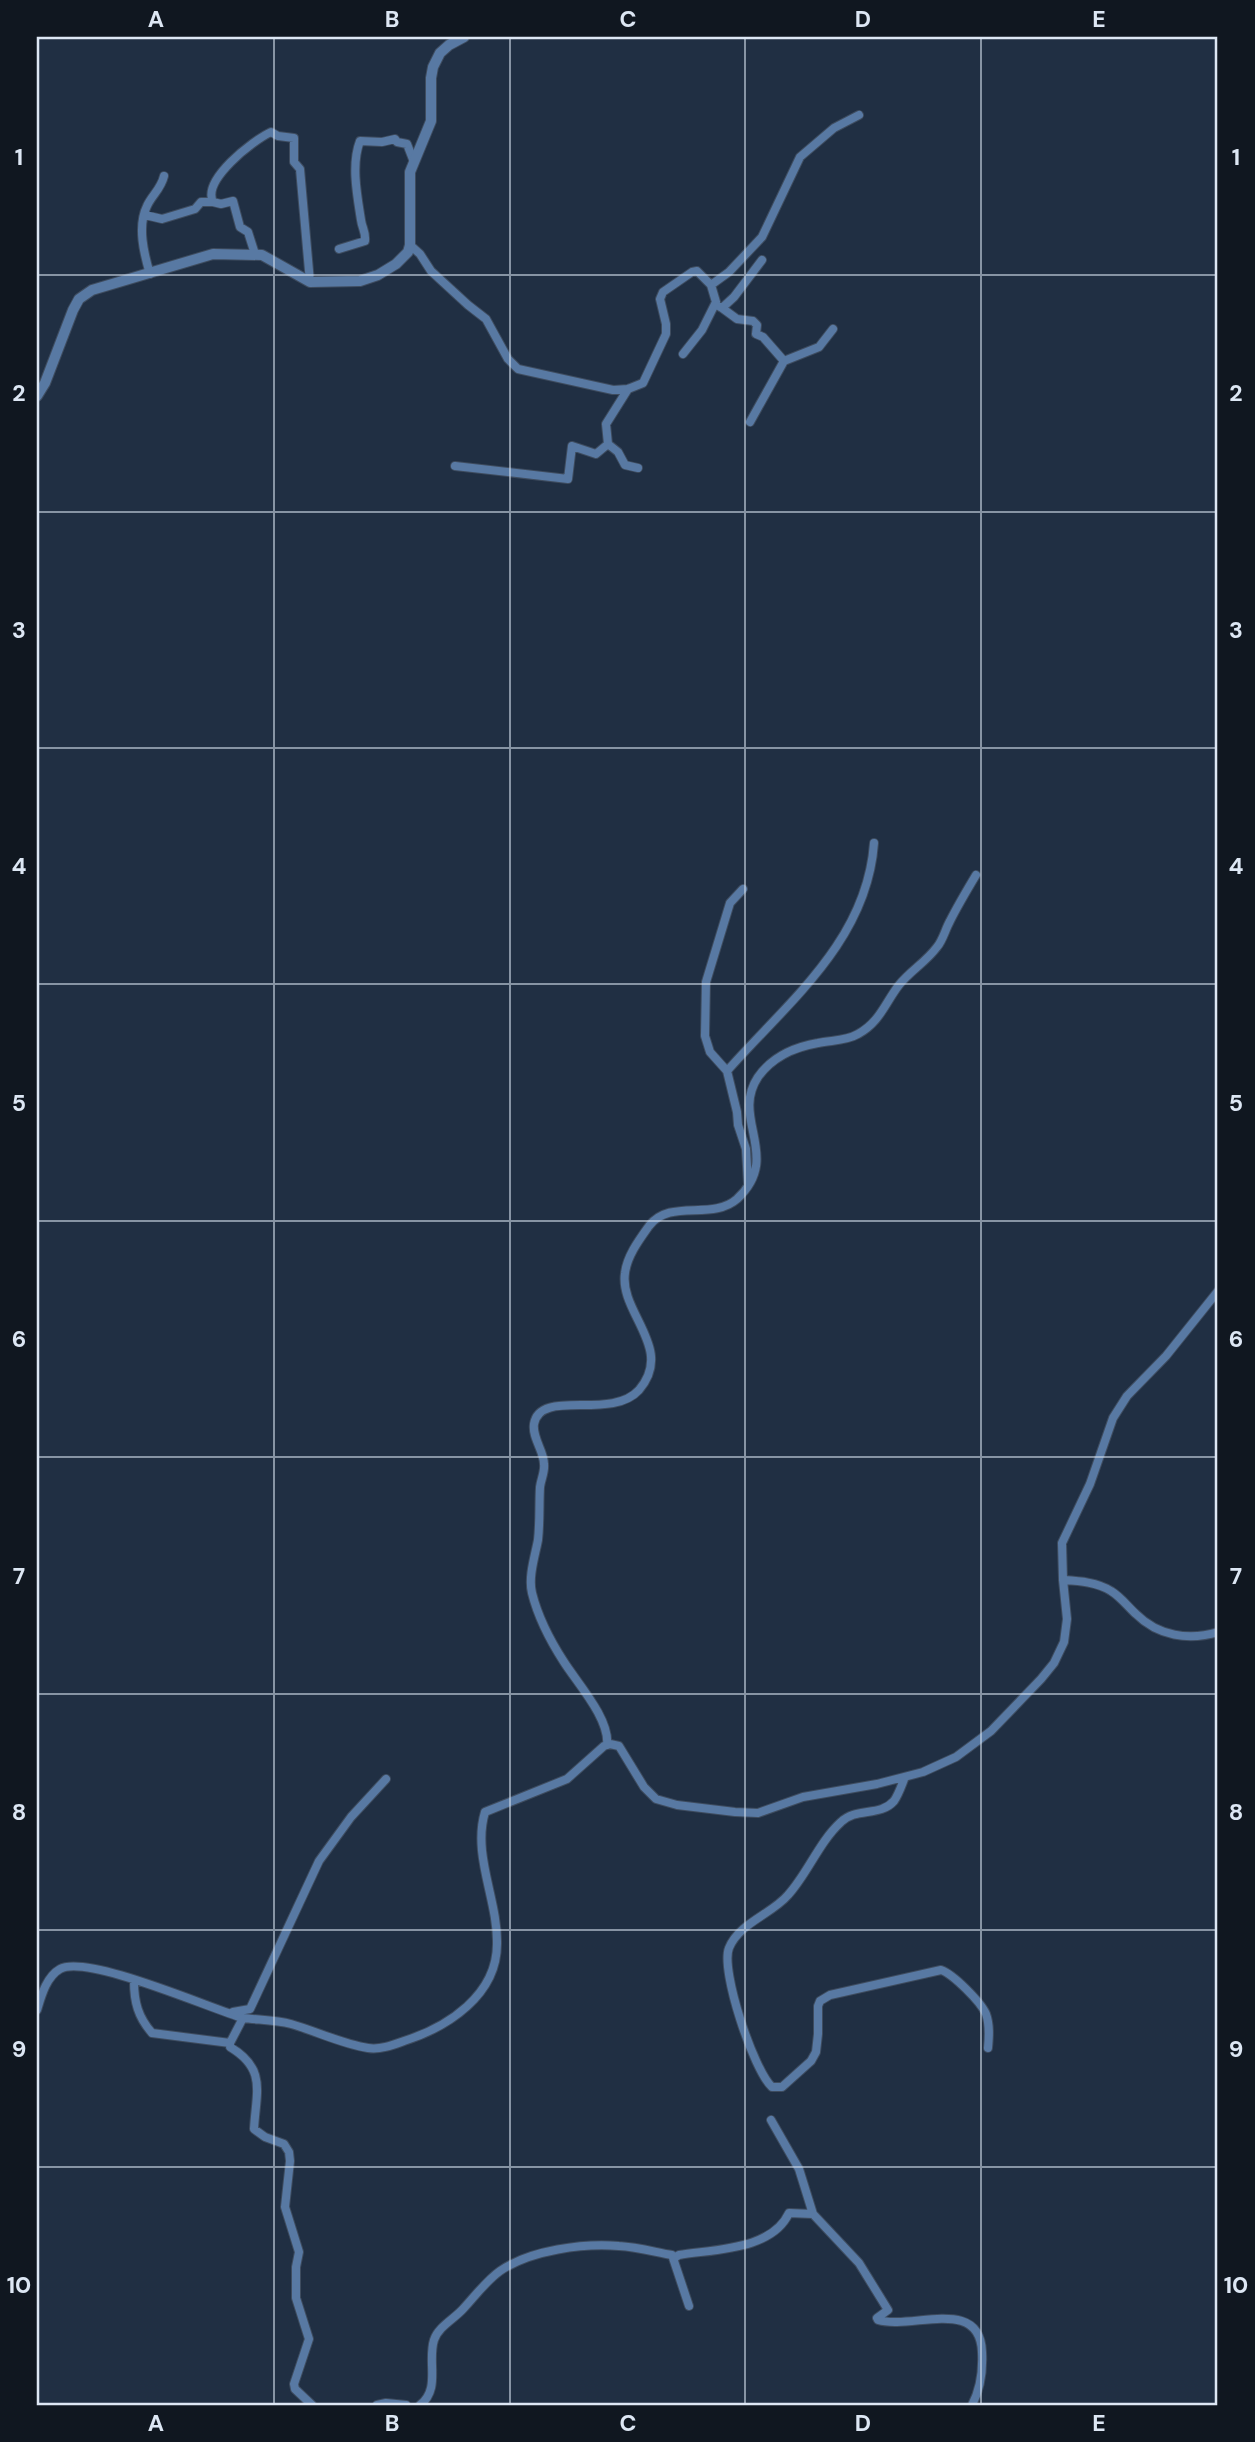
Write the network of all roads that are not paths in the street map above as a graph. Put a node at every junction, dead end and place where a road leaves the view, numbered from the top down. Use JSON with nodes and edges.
{"nodes":[{"id":1,"x":464,"y":37,"type":"edge"},
{"id":2,"x":859,"y":115,"type":"dead end"},
{"id":3,"x":414,"y":162,"type":"junction"},
{"id":4,"x":164,"y":176,"type":"dead end"},
{"id":5,"x":214,"y":202,"type":"junction"},
{"id":6,"x":145,"y":215,"type":"junction"},
{"id":7,"x":410,"y":245,"type":"junction"},
{"id":8,"x":339,"y":249,"type":"dead end"},
{"id":9,"x":255,"y":254,"type":"junction"},
{"id":10,"x":762,"y":260,"type":"dead end"},
{"id":11,"x":150,"y":274,"type":"junction"},
{"id":12,"x":310,"y":282,"type":"junction"},
{"id":13,"x":711,"y":285,"type":"junction"},
{"id":14,"x":719,"y":305,"type":"junction"},
{"id":15,"x":833,"y":329,"type":"dead end"},
{"id":16,"x":683,"y":354,"type":"dead end"},
{"id":17,"x":784,"y":361,"type":"junction"},
{"id":18,"x":628,"y":389,"type":"junction"},
{"id":19,"x":37,"y":397,"type":"edge"},
{"id":20,"x":750,"y":422,"type":"dead end"},
{"id":21,"x":608,"y":444,"type":"junction"},
{"id":22,"x":455,"y":466,"type":"dead end"},
{"id":23,"x":638,"y":468,"type":"dead end"},
{"id":24,"x":874,"y":843,"type":"dead end"},
{"id":25,"x":976,"y":874,"type":"dead end"},
{"id":26,"x":743,"y":889,"type":"dead end"},
{"id":27,"x":727,"y":1070,"type":"junction"},
{"id":28,"x":748,"y":1184,"type":"junction"},
{"id":29,"x":1218,"y":1290,"type":"edge"},
{"id":30,"x":1063,"y":1580,"type":"junction"},
{"id":31,"x":1218,"y":1632,"type":"edge"},
{"id":32,"x":607,"y":1745,"type":"junction"},
{"id":33,"x":905,"y":1777,"type":"junction"},
{"id":34,"x":386,"y":1779,"type":"dead end"},
{"id":35,"x":134,"y":1981,"type":"junction"},
{"id":36,"x":210,"y":2008,"type":"junction"},
{"id":37,"x":37,"y":2011,"type":"edge"},
{"id":38,"x":243,"y":2018,"type":"junction"},
{"id":39,"x":230,"y":2043,"type":"junction"},
{"id":40,"x":988,"y":2048,"type":"dead end"},
{"id":41,"x":771,"y":2120,"type":"dead end"},
{"id":42,"x":813,"y":2214,"type":"junction"},
{"id":43,"x":672,"y":2255,"type":"junction"},
{"id":44,"x":689,"y":2306,"type":"dead end"},
{"id":45,"x":312,"y":2405,"type":"edge"},
{"id":46,"x":377,"y":2405,"type":"edge"},
{"id":47,"x":406,"y":2405,"type":"edge"},
{"id":48,"x":420,"y":2405,"type":"edge"},
{"id":49,"x":972,"y":2405,"type":"edge"}],
"edges":[{"from":1,"to":3,"type":"street"},
{"from":2,"to":13,"type":"street"},
{"from":3,"to":7,"type":"street"},
{"from":3,"to":8,"type":"street"},
{"from":4,"to":6,"type":"street"},
{"from":5,"to":6,"type":"street"},
{"from":5,"to":9,"type":"street"},
{"from":5,"to":12,"type":"street"},
{"from":6,"to":11,"type":"street"},
{"from":7,"to":12,"type":"street"},
{"from":7,"to":18,"type":"street"},
{"from":9,"to":11,"type":"street"},
{"from":9,"to":12,"type":"street"},
{"from":10,"to":14,"type":"street"},
{"from":11,"to":19,"type":"street"},
{"from":13,"to":14,"type":"street"},
{"from":13,"to":18,"type":"street"},
{"from":14,"to":16,"type":"street"},
{"from":14,"to":17,"type":"street"},
{"from":15,"to":17,"type":"street"},
{"from":17,"to":20,"type":"street"},
{"from":18,"to":21,"type":"street"},
{"from":21,"to":22,"type":"street"},
{"from":21,"to":23,"type":"street"},
{"from":24,"to":27,"type":"street"},
{"from":25,"to":28,"type":"street"},
{"from":26,"to":27,"type":"street"},
{"from":27,"to":28,"type":"street"},
{"from":28,"to":32,"type":"street"},
{"from":29,"to":30,"type":"street"},
{"from":30,"to":31,"type":"street"},
{"from":30,"to":33,"type":"street"},
{"from":32,"to":33,"type":"street"},
{"from":32,"to":38,"type":"street"},
{"from":33,"to":40,"type":"street"},
{"from":34,"to":36,"type":"street"},
{"from":35,"to":36,"type":"street"},
{"from":35,"to":37,"type":"street"},
{"from":35,"to":39,"type":"street"},
{"from":36,"to":38,"type":"street"},
{"from":38,"to":39,"type":"street"},
{"from":39,"to":45,"type":"street"},
{"from":41,"to":42,"type":"street"},
{"from":42,"to":43,"type":"street"},
{"from":42,"to":49,"type":"street"},
{"from":43,"to":44,"type":"street"},
{"from":43,"to":48,"type":"street"},
{"from":46,"to":47,"type":"street"}]}
